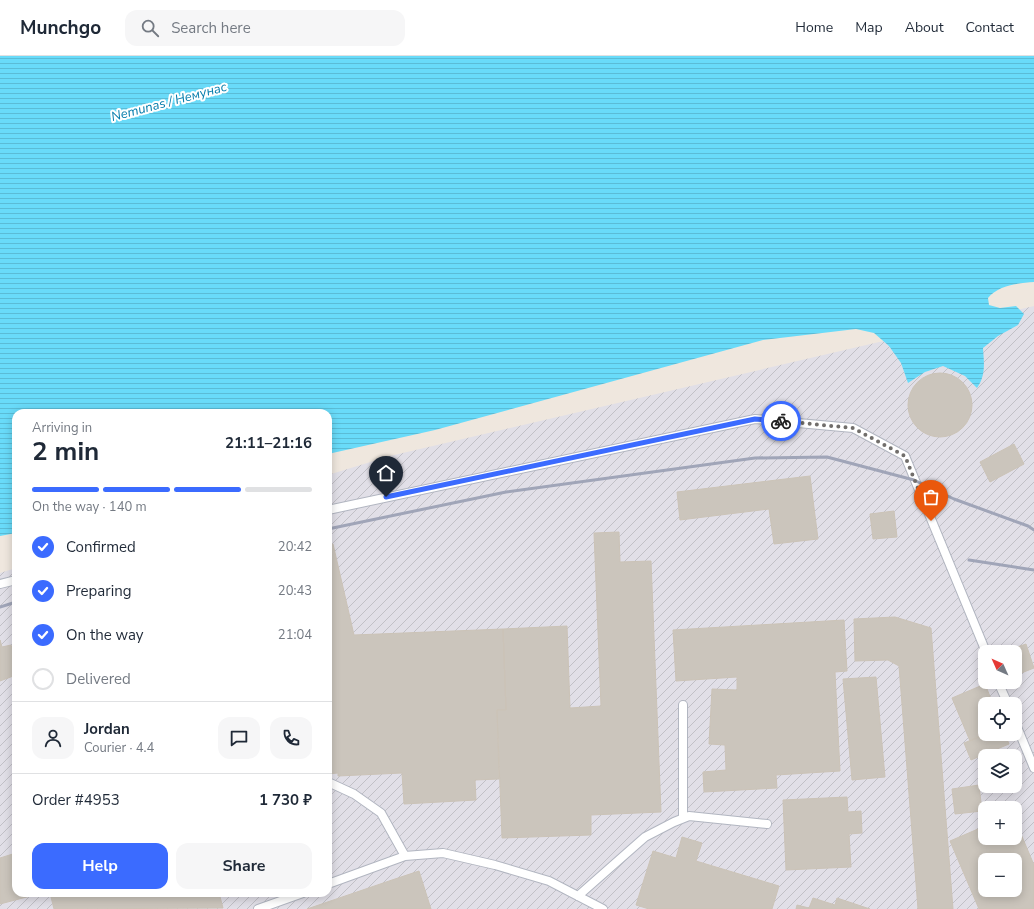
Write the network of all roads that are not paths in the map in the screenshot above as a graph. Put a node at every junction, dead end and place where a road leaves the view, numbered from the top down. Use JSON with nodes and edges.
{"nodes":[{"id":1,"x":332,"y":509,"type":"edge"},
{"id":2,"x":12,"y":581,"type":"edge"},
{"id":3,"x":0,"y":584,"type":"edge"},
{"id":4,"x":983,"y":645,"type":"edge"},
{"id":5,"x":683,"y":705,"type":"dead end"},
{"id":6,"x":1022,"y":739,"type":"edge"},
{"id":7,"x":1034,"y":768,"type":"edge"},
{"id":8,"x":332,"y":784,"type":"edge"},
{"id":9,"x":683,"y":818,"type":"junction"},
{"id":10,"x":767,"y":824,"type":"dead end"},
{"id":11,"x":405,"y":856,"type":"junction"},
{"id":12,"x":332,"y":883,"type":"edge"},
{"id":13,"x":578,"y":896,"type":"junction"},
{"id":14,"x":291,"y":897,"type":"edge"},
{"id":15,"x":258,"y":909,"type":"edge"},
{"id":16,"x":604,"y":909,"type":"edge"}],
"edges":[{"from":1,"to":4,"type":"lane"},
{"from":2,"to":3,"type":"lane"},
{"from":5,"to":9,"type":"lane"},
{"from":6,"to":7,"type":"lane"},
{"from":8,"to":11,"type":"lane"},
{"from":9,"to":10,"type":"lane"},
{"from":9,"to":13,"type":"lane"},
{"from":11,"to":12,"type":"lane"},
{"from":11,"to":13,"type":"lane"},
{"from":13,"to":16,"type":"lane"},
{"from":14,"to":15,"type":"lane"}]}
